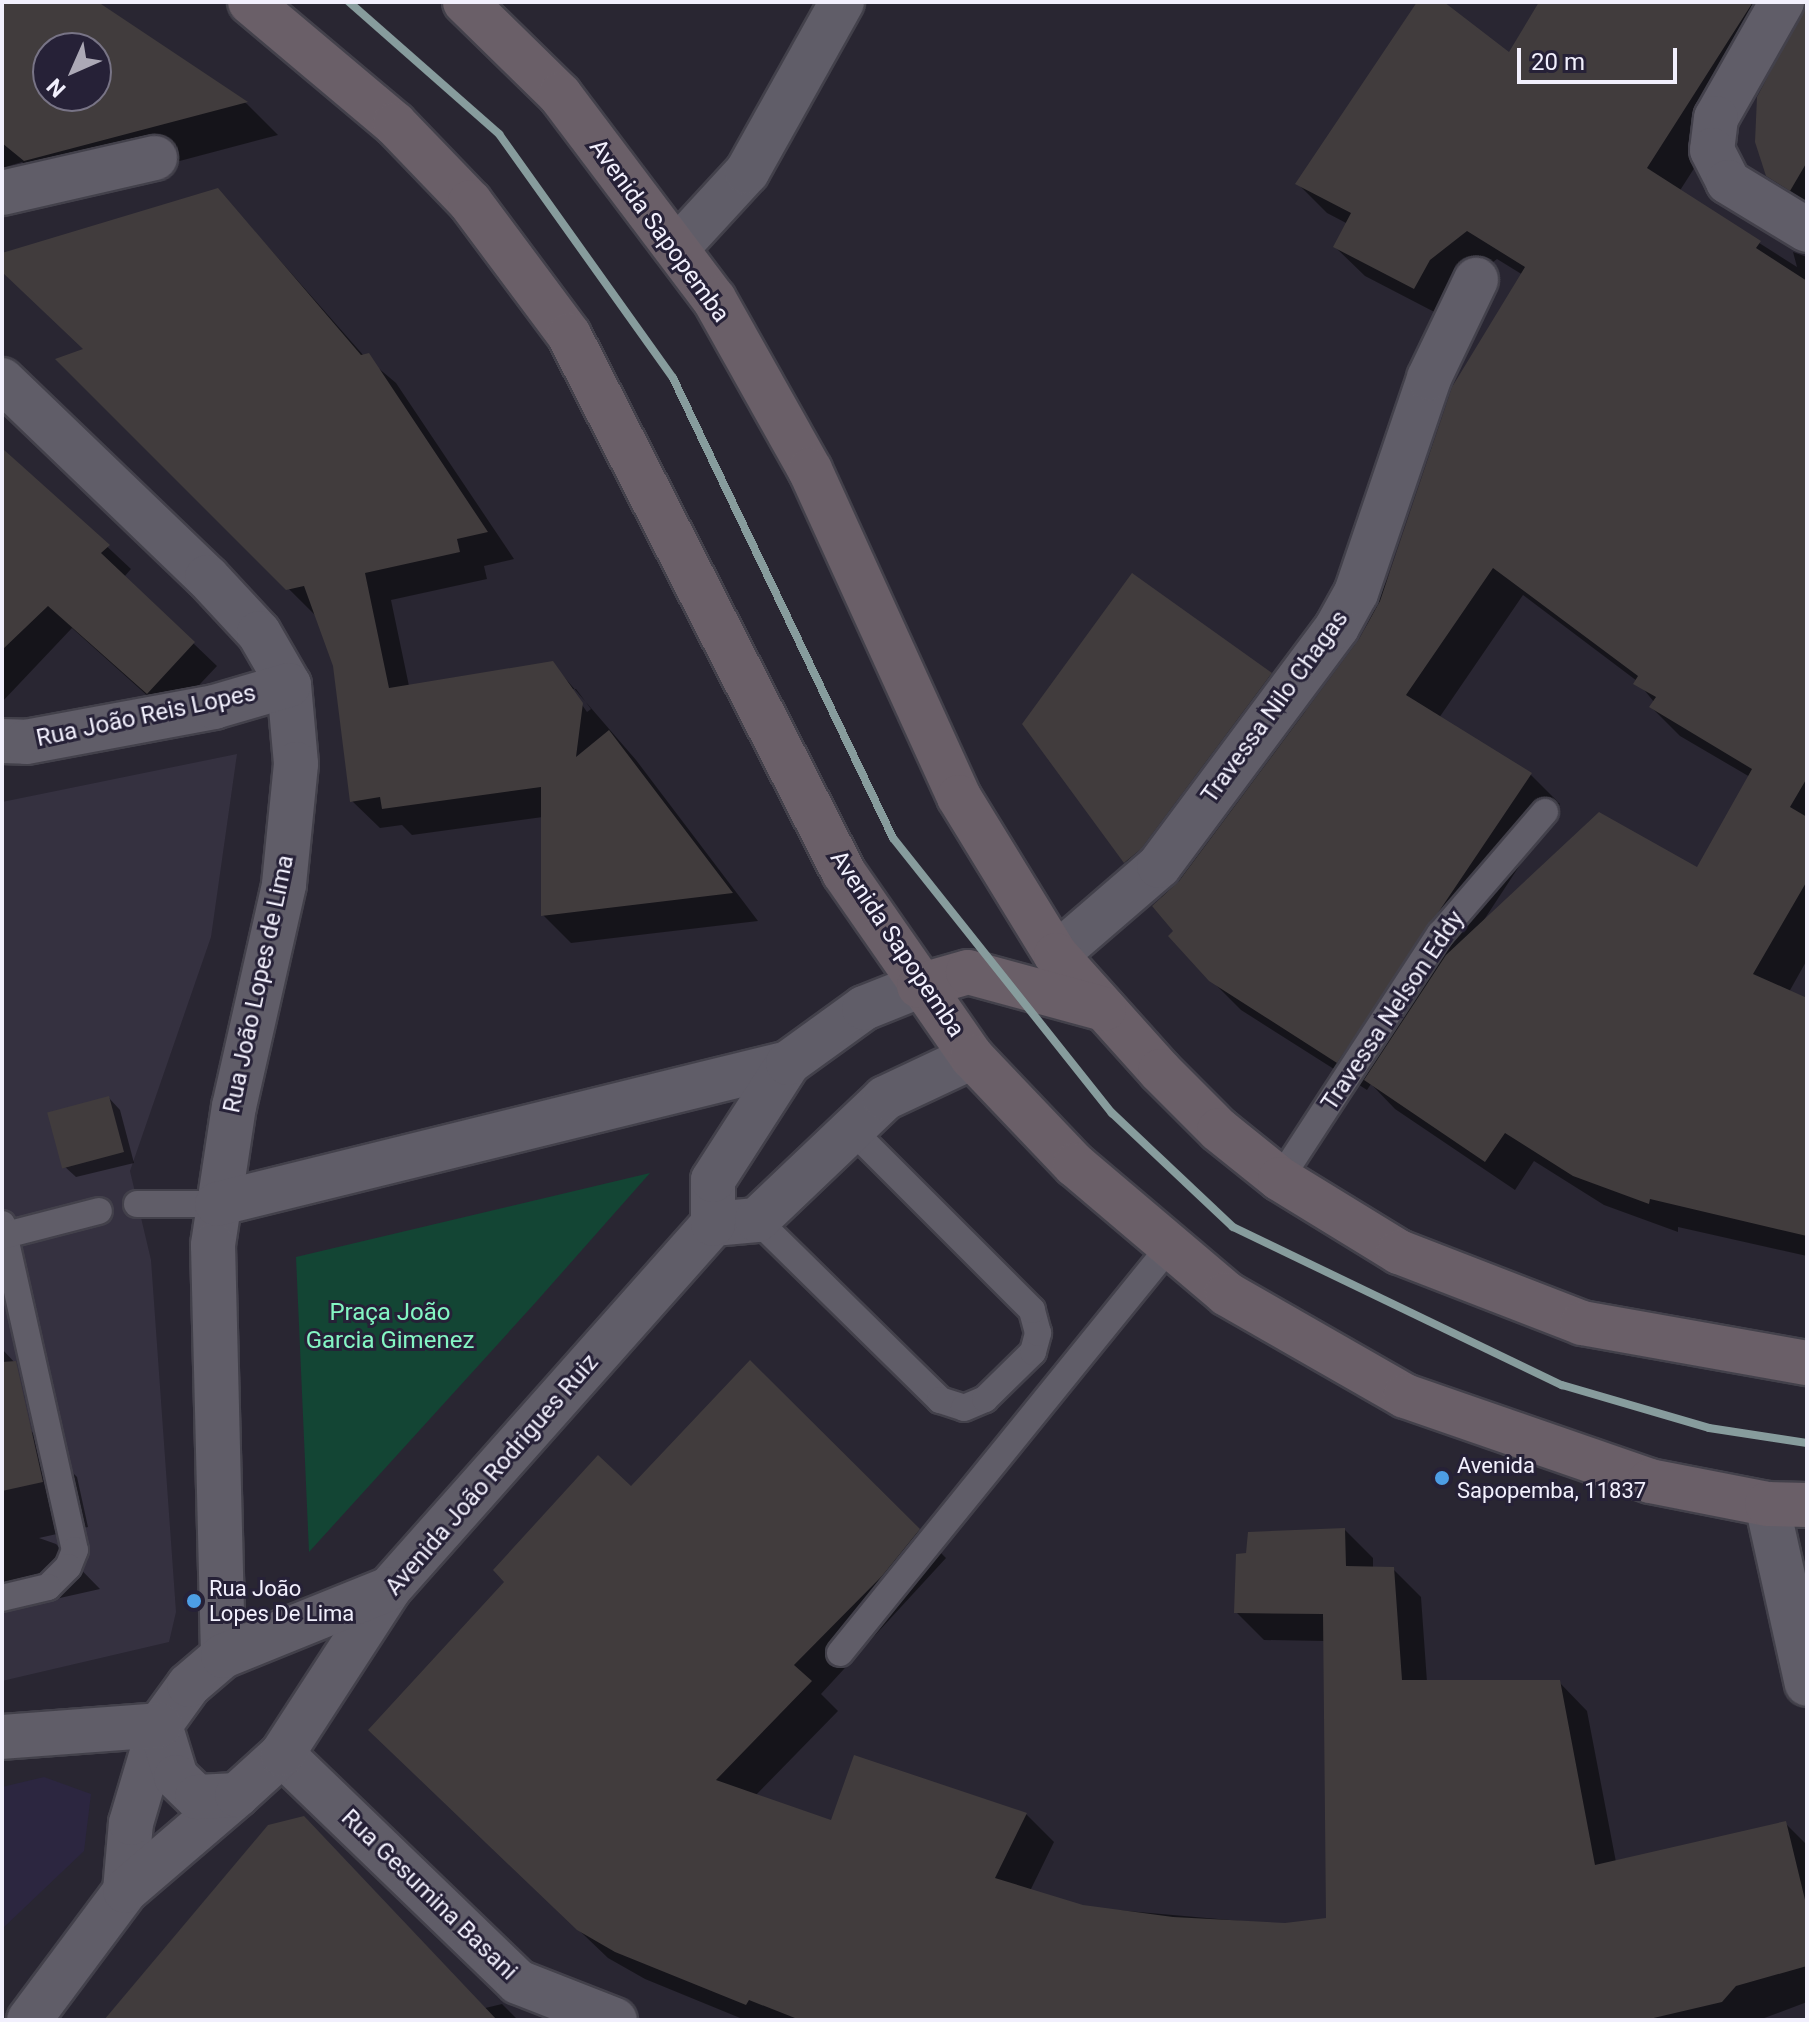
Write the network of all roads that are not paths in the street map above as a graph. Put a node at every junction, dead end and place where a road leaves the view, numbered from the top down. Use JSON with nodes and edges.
{"nodes":[{"id":1,"x":250,"y":2,"type":"edge"},
{"id":2,"x":465,"y":2,"type":"edge"},
{"id":3,"x":842,"y":2,"type":"edge"},
{"id":4,"x":1782,"y":2,"type":"edge"},
{"id":5,"x":155,"y":158,"type":"dead end"},
{"id":6,"x":2,"y":193,"type":"edge"},
{"id":7,"x":1807,"y":230,"type":"edge"},
{"id":8,"x":678,"y":247,"type":"junction"},
{"id":9,"x":1476,"y":280,"type":"dead end"},
{"id":10,"x":2,"y":380,"type":"edge"},
{"id":11,"x":289,"y":685,"type":"junction"},
{"id":12,"x":2,"y":741,"type":"edge"},
{"id":13,"x":1545,"y":812,"type":"dead end"},
{"id":14,"x":1056,"y":955,"type":"junction"},
{"id":15,"x":919,"y":986,"type":"junction"},
{"id":16,"x":1104,"y":1009,"type":"junction"},
{"id":17,"x":972,"y":1057,"type":"junction"},
{"id":18,"x":788,"y":1063,"type":"junction"},
{"id":19,"x":852,"y":1130,"type":"junction"},
{"id":20,"x":1280,"y":1179,"type":"junction"},
{"id":21,"x":137,"y":1204,"type":"dead end"},
{"id":22,"x":217,"y":1204,"type":"junction"},
{"id":23,"x":99,"y":1211,"type":"dead end"},
{"id":24,"x":757,"y":1220,"type":"junction"},
{"id":25,"x":713,"y":1224,"type":"junction"},
{"id":26,"x":4,"y":1232,"type":"edge"},
{"id":27,"x":1170,"y":1246,"type":"junction"},
{"id":28,"x":1807,"y":1363,"type":"edge"},
{"id":29,"x":1787,"y":1505,"type":"edge"},
{"id":30,"x":389,"y":1589,"type":"junction"},
{"id":31,"x":2,"y":1598,"type":"edge"},
{"id":32,"x":840,"y":1653,"type":"dead end"},
{"id":33,"x":223,"y":1656,"type":"junction"},
{"id":34,"x":1807,"y":1684,"type":"edge"},
{"id":35,"x":160,"y":1725,"type":"junction"},
{"id":36,"x":2,"y":1737,"type":"edge"},
{"id":37,"x":282,"y":1754,"type":"junction"},
{"id":38,"x":237,"y":1795,"type":"junction"},
{"id":39,"x":125,"y":1891,"type":"junction"},
{"id":40,"x":577,"y":2011,"type":"edge"},
{"id":41,"x":43,"y":2014,"type":"edge"},
{"id":42,"x":615,"y":2020,"type":"edge"}],
"edges":[{"from":1,"to":15,"type":"main road","name":"Avenida Sapopemba"},
{"from":2,"to":8,"type":"main road","name":"Avenida Sapopemba"},
{"from":3,"to":8,"type":"street"},
{"from":4,"to":7,"type":"street"},
{"from":5,"to":6,"type":"street"},
{"from":8,"to":14,"type":"main road","name":"Avenida Sapopemba"},
{"from":9,"to":14,"type":"street","name":"Travessa Nilo Chagas"},
{"from":10,"to":11,"type":"street","name":"Rua João Lopes de Lima"},
{"from":11,"to":12,"type":"street","name":"Rua João Reis Lopes"},
{"from":11,"to":22,"type":"street","name":"Rua João Lopes de Lima"},
{"from":13,"to":20,"type":"lane","name":"Travessa Nelson Eddy"},
{"from":14,"to":16,"type":"main road","name":"Avenida Sapopemba"},
{"from":15,"to":16,"type":"main road"},
{"from":15,"to":17,"type":"main road","name":"Avenida Sapopemba"},
{"from":15,"to":18,"type":"street"},
{"from":16,"to":20,"type":"main road"},
{"from":17,"to":19,"type":"street"},
{"from":17,"to":27,"type":"main road","name":"Avenida Sapopemba"},
{"from":18,"to":22,"type":"street"},
{"from":18,"to":25,"type":"street"},
{"from":19,"to":24,"type":"street"},
{"from":19,"to":24,"type":"lane"},
{"from":20,"to":28,"type":"main road"},
{"from":21,"to":22,"type":"lane"},
{"from":22,"to":33,"type":"street","name":"Rua João Lopes de Lima"},
{"from":23,"to":26,"type":"lane"},
{"from":24,"to":25,"type":"street"},
{"from":25,"to":30,"type":"street","name":"Avenida João Rodrigues Ruiz"},
{"from":26,"to":31,"type":"lane"},
{"from":27,"to":29,"type":"main road","name":"Avenida Sapopemba"},
{"from":27,"to":32,"type":"lane"},
{"from":29,"to":34,"type":"street"},
{"from":30,"to":33,"type":"street"},
{"from":30,"to":37,"type":"street","name":"Avenida João Rodrigues Ruiz"},
{"from":33,"to":35,"type":"street"},
{"from":35,"to":36,"type":"street"},
{"from":35,"to":38,"type":"street"},
{"from":35,"to":39,"type":"street"},
{"from":37,"to":38,"type":"street","name":"Avenida João Rodrigues Ruiz"},
{"from":37,"to":40,"type":"street","name":"Rua Gesumina Basani"},
{"from":38,"to":39,"type":"street","name":"Avenida João Rodrigues Ruiz"},
{"from":39,"to":41,"type":"street","name":"Avenida João Rodrigues Ruiz"},
{"from":40,"to":42,"type":"street","name":"Rua Gesumina Basani"}]}
